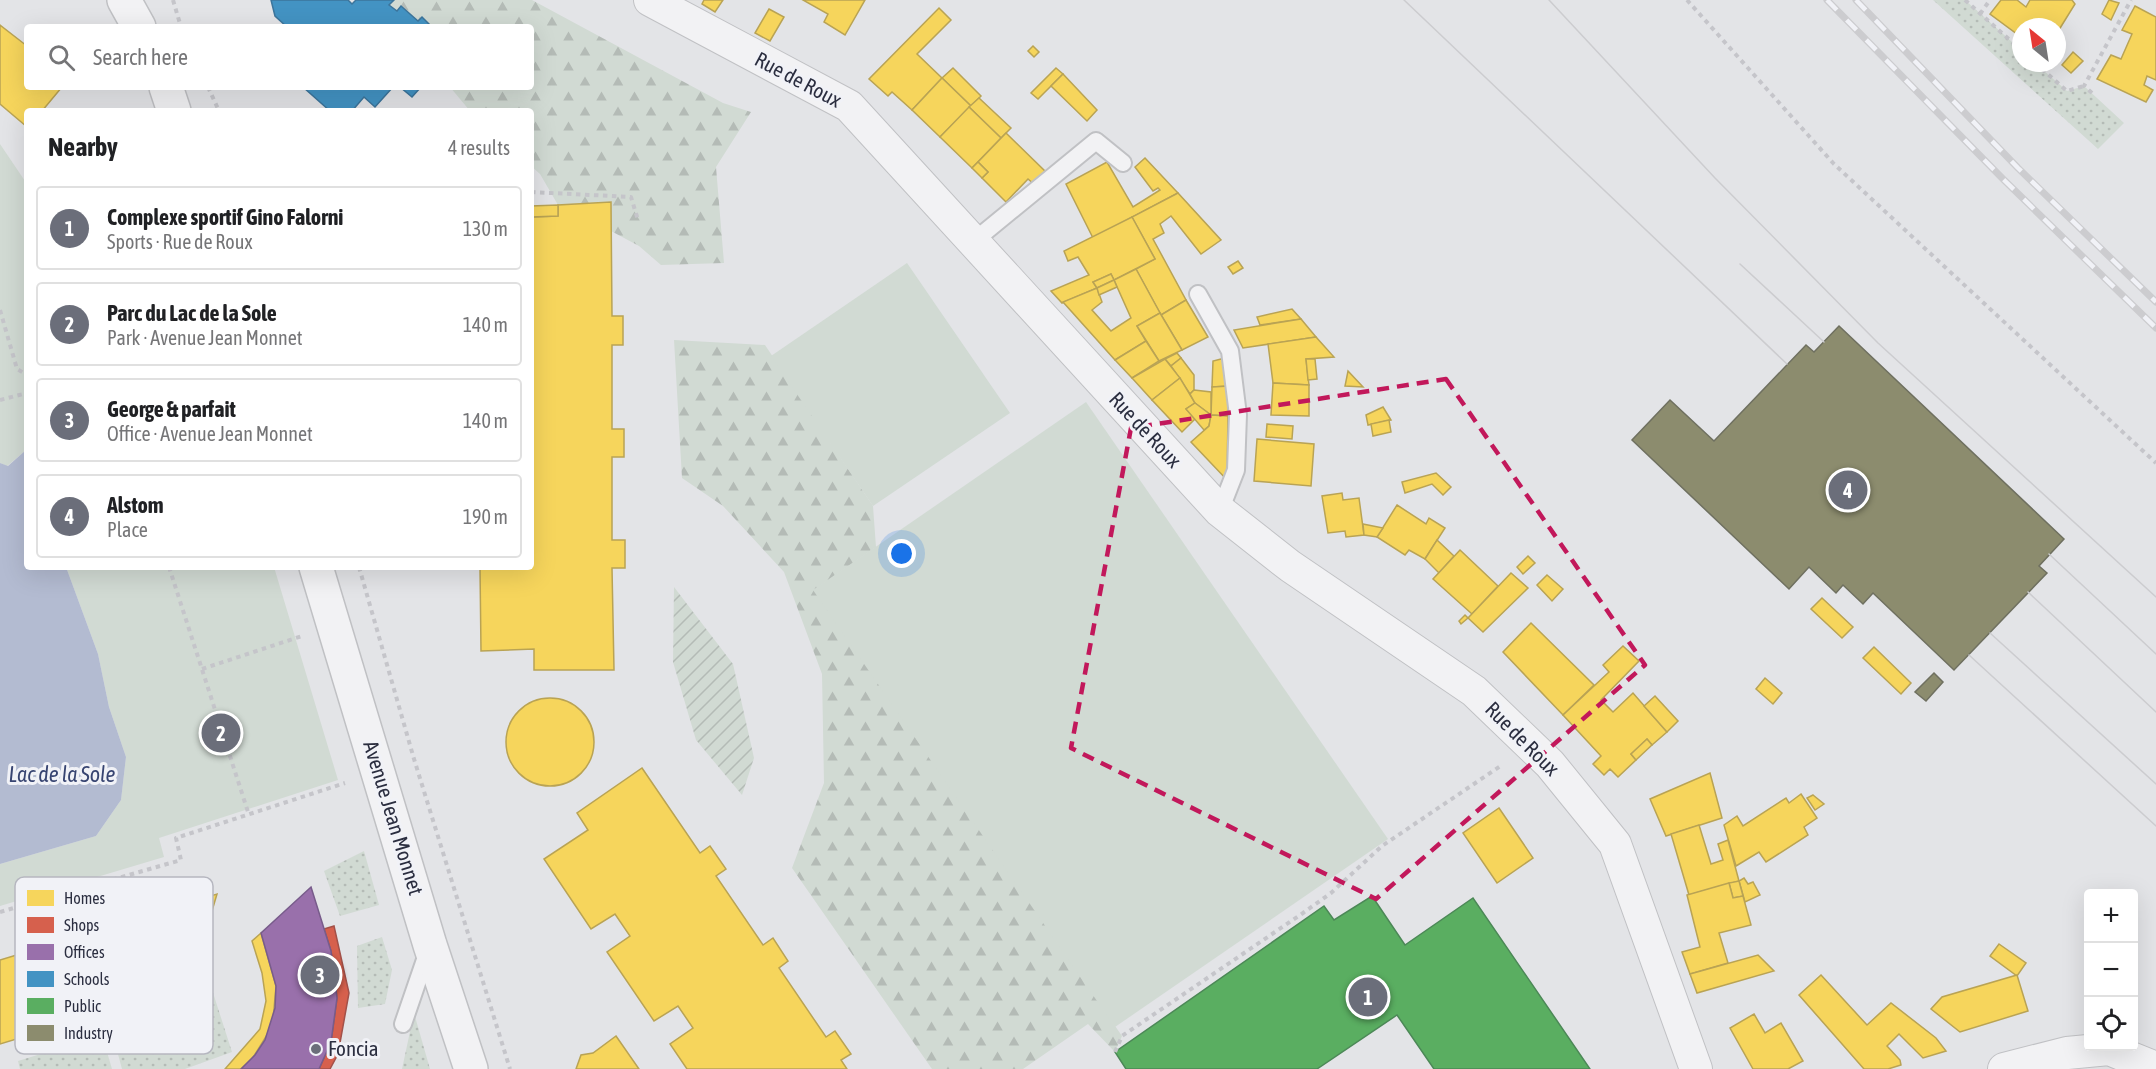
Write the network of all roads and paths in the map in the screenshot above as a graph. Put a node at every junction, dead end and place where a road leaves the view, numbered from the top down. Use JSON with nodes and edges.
{"nodes":[{"id":1,"x":124,"y":0,"type":"edge"},
{"id":2,"x":151,"y":0,"type":"edge"},
{"id":3,"x":173,"y":0,"type":"edge"},
{"id":4,"x":650,"y":0,"type":"edge"},
{"id":5,"x":1687,"y":0,"type":"edge"},
{"id":6,"x":1965,"y":0,"type":"edge"},
{"id":7,"x":1990,"y":0,"type":"edge"},
{"id":8,"x":2131,"y":0,"type":"edge"},
{"id":9,"x":685,"y":8,"type":"edge"},
{"id":10,"x":1980,"y":14,"type":"junction"},
{"id":11,"x":137,"y":24,"type":"edge"},
{"id":12,"x":155,"y":24,"type":"edge"},
{"id":13,"x":180,"y":24,"type":"edge"},
{"id":14,"x":2012,"y":42,"type":"edge"},
{"id":15,"x":2045,"y":72,"type":"edge"},
{"id":16,"x":2084,"y":86,"type":"junction"},
{"id":17,"x":167,"y":90,"type":"edge"},
{"id":18,"x":209,"y":90,"type":"edge"},
{"id":19,"x":2092,"y":93,"type":"dead end"},
{"id":20,"x":173,"y":108,"type":"edge"},
{"id":21,"x":218,"y":108,"type":"edge"},
{"id":22,"x":1123,"y":163,"type":"dead end"},
{"id":23,"x":534,"y":192,"type":"edge"},
{"id":24,"x":638,"y":220,"type":"dead end"},
{"id":25,"x":974,"y":242,"type":"junction"},
{"id":26,"x":1198,"y":294,"type":"dead end"},
{"id":27,"x":0,"y":310,"type":"edge"},
{"id":28,"x":24,"y":373,"type":"edge"},
{"id":29,"x":24,"y":394,"type":"edge"},
{"id":30,"x":0,"y":400,"type":"edge"},
{"id":31,"x":2156,"y":464,"type":"edge"},
{"id":32,"x":1220,"y":511,"type":"junction"},
{"id":33,"x":170,"y":570,"type":"edge"},
{"id":34,"x":317,"y":570,"type":"edge"},
{"id":35,"x":360,"y":570,"type":"edge"},
{"id":36,"x":302,"y":636,"type":"dead end"},
{"id":37,"x":202,"y":669,"type":"junction"},
{"id":38,"x":1527,"y":741,"type":"junction"},
{"id":39,"x":414,"y":759,"type":"junction"},
{"id":40,"x":380,"y":770,"type":"junction"},
{"id":41,"x":249,"y":815,"type":"junction"},
{"id":42,"x":122,"y":877,"type":"edge"},
{"id":43,"x":15,"y":908,"type":"edge"},
{"id":44,"x":0,"y":912,"type":"edge"},
{"id":45,"x":430,"y":945,"type":"junction"},
{"id":46,"x":404,"y":1024,"type":"dead end"},
{"id":47,"x":1114,"y":1052,"type":"dead end"},
{"id":48,"x":2156,"y":1068,"type":"edge"},
{"id":49,"x":471,"y":1069,"type":"edge"},
{"id":50,"x":510,"y":1069,"type":"edge"},
{"id":51,"x":1696,"y":1069,"type":"edge"},
{"id":52,"x":2004,"y":1069,"type":"edge"}],
"edges":[{"from":1,"to":11,"type":"street"},
{"from":2,"to":12,"type":"street"},
{"from":3,"to":13,"type":"path"},
{"from":4,"to":9,"type":"street","name":"Rue de Roux"},
{"from":5,"to":31,"type":"path"},
{"from":6,"to":10,"type":"path"},
{"from":7,"to":10,"type":"path"},
{"from":8,"to":16,"type":"path"},
{"from":9,"to":25,"type":"street","name":"Rue de Roux"},
{"from":10,"to":14,"type":"path"},
{"from":15,"to":16,"type":"path"},
{"from":16,"to":19,"type":"path"},
{"from":17,"to":20,"type":"street"},
{"from":18,"to":21,"type":"path"},
{"from":22,"to":25,"type":"lane"},
{"from":23,"to":24,"type":"path"},
{"from":25,"to":32,"type":"street","name":"Rue de Roux"},
{"from":26,"to":32,"type":"lane"},
{"from":27,"to":28,"type":"path"},
{"from":29,"to":30,"type":"path"},
{"from":32,"to":38,"type":"street","name":"Rue de Roux"},
{"from":33,"to":37,"type":"path"},
{"from":34,"to":40,"type":"street","name":"Avenue Jean Monnet"},
{"from":35,"to":39,"type":"path"},
{"from":36,"to":37,"type":"path"},
{"from":37,"to":41,"type":"path"},
{"from":38,"to":47,"type":"path"},
{"from":38,"to":51,"type":"street","name":"Rue de Roux"},
{"from":39,"to":40,"type":"path"},
{"from":39,"to":50,"type":"path"},
{"from":40,"to":41,"type":"path"},
{"from":40,"to":45,"type":"street","name":"Avenue Jean Monnet"},
{"from":41,"to":42,"type":"path"},
{"from":43,"to":44,"type":"path"},
{"from":45,"to":46,"type":"lane"},
{"from":45,"to":49,"type":"street","name":"Avenue Jean Monnet"},
{"from":48,"to":52,"type":"street"}]}
